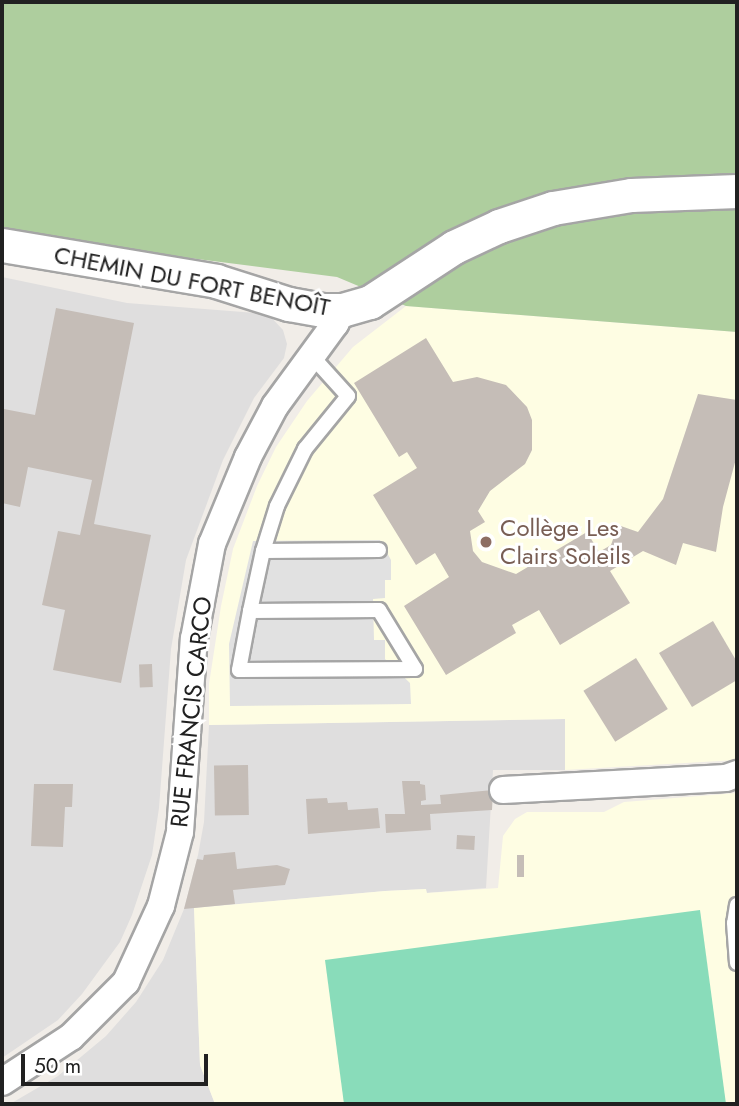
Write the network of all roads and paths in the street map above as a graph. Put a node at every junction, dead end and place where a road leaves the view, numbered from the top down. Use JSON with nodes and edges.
{"nodes":[{"id":1,"x":737,"y":191,"type":"edge"},
{"id":2,"x":2,"y":245,"type":"edge"},
{"id":3,"x":342,"y":310,"type":"junction"},
{"id":4,"x":311,"y":355,"type":"junction"},
{"id":5,"x":379,"y":550,"type":"dead end"},
{"id":6,"x":263,"y":551,"type":"junction"},
{"id":7,"x":250,"y":611,"type":"junction"},
{"id":8,"x":737,"y":774,"type":"edge"},
{"id":9,"x":503,"y":790,"type":"dead end"},
{"id":10,"x":737,"y":905,"type":"edge"},
{"id":11,"x":737,"y":963,"type":"edge"},
{"id":12,"x":2,"y":1082,"type":"edge"}],
"edges":[{"from":1,"to":3,"type":"street"},
{"from":2,"to":3,"type":"street","name":"CHEMIN DU FORT BENOÎT"},
{"from":3,"to":4,"type":"street","name":"RUE FRANCIS CARCO"},
{"from":4,"to":6,"type":"lane"},
{"from":4,"to":12,"type":"street","name":"RUE FRANCIS CARCO"},
{"from":5,"to":6,"type":"lane"},
{"from":6,"to":7,"type":"lane"},
{"from":7,"to":7,"type":"lane"},
{"from":8,"to":9,"type":"street"},
{"from":10,"to":11,"type":"lane"}]}
